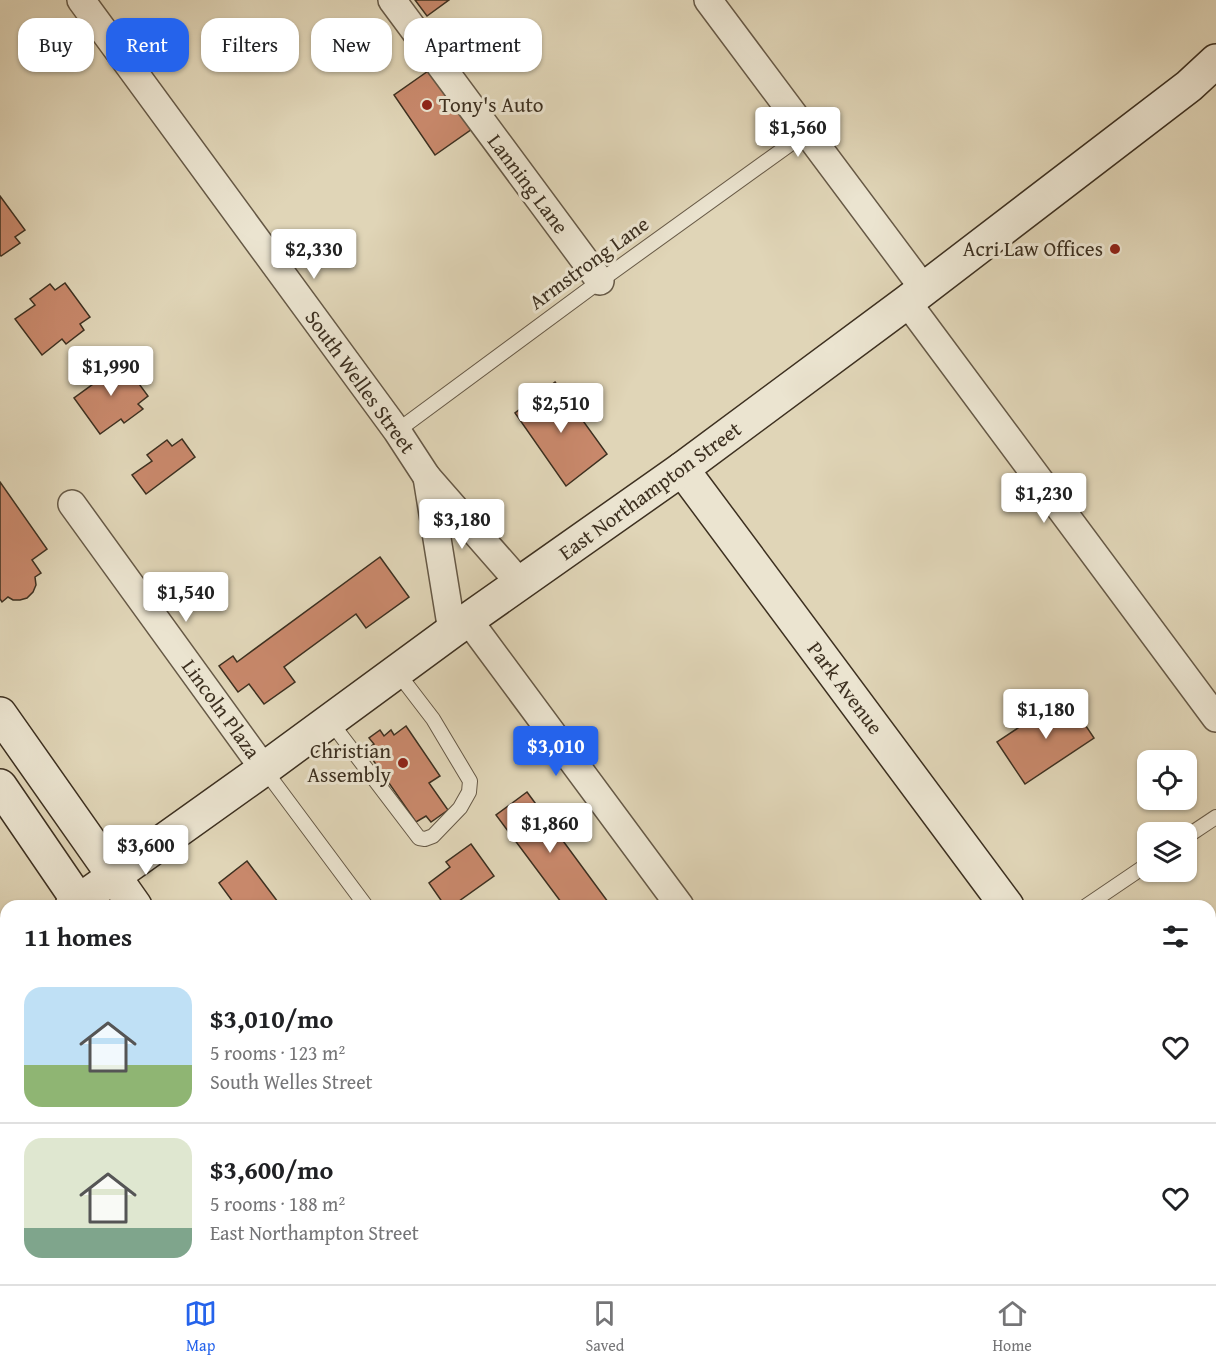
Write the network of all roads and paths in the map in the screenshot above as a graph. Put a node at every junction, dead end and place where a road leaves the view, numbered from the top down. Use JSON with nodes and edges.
{"nodes":[{"id":1,"x":81,"y":0,"type":"edge"},
{"id":2,"x":392,"y":0,"type":"edge"},
{"id":3,"x":708,"y":0,"type":"edge"},
{"id":4,"x":1216,"y":61,"type":"edge"},
{"id":5,"x":807,"y":132,"type":"junction"},
{"id":6,"x":600,"y":281,"type":"junction"},
{"id":7,"x":916,"y":296,"type":"junction"},
{"id":8,"x":397,"y":431,"type":"junction"},
{"id":9,"x":682,"y":469,"type":"junction"},
{"id":10,"x":427,"y":477,"type":"junction"},
{"id":11,"x":72,"y":504,"type":"dead end"},
{"id":12,"x":520,"y":583,"type":"junction"},
{"id":13,"x":460,"y":626,"type":"junction"},
{"id":14,"x":397,"y":672,"type":"junction"},
{"id":15,"x":0,"y":714,"type":"edge"},
{"id":16,"x":1216,"y":718,"type":"edge"},
{"id":17,"x":330,"y":721,"type":"junction"},
{"id":18,"x":264,"y":769,"type":"junction"},
{"id":19,"x":0,"y":786,"type":"edge"},
{"id":20,"x":1216,"y":817,"type":"edge"},
{"id":21,"x":1197,"y":830,"type":"edge"},
{"id":22,"x":1137,"y":871,"type":"edge"},
{"id":23,"x":114,"y":876,"type":"junction"},
{"id":24,"x":75,"y":900,"type":"edge"},
{"id":25,"x":83,"y":900,"type":"edge"},
{"id":26,"x":131,"y":900,"type":"edge"},
{"id":27,"x":362,"y":900,"type":"edge"},
{"id":28,"x":675,"y":900,"type":"edge"},
{"id":29,"x":1003,"y":900,"type":"edge"},
{"id":30,"x":1095,"y":900,"type":"edge"}],
"edges":[{"from":1,"to":8,"type":"street","name":"South Welles Street"},
{"from":2,"to":6,"type":"street","name":"Lanning Lane"},
{"from":3,"to":5,"type":"street"},
{"from":4,"to":7,"type":"main road","name":"East Northampton Street"},
{"from":5,"to":6,"type":"lane","name":"Armstrong Lane"},
{"from":5,"to":7,"type":"street"},
{"from":6,"to":8,"type":"lane","name":"Armstrong Lane"},
{"from":7,"to":9,"type":"main road","name":"East Northampton Street"},
{"from":7,"to":16,"type":"street"},
{"from":8,"to":10,"type":"street","name":"South Welles Street"},
{"from":9,"to":12,"type":"main road","name":"East Northampton Street"},
{"from":9,"to":29,"type":"main road","name":"Park Avenue"},
{"from":10,"to":12,"type":"street","name":"South Welles Street"},
{"from":10,"to":13,"type":"street"},
{"from":11,"to":18,"type":"street","name":"Lincoln Plaza"},
{"from":12,"to":13,"type":"main road","name":"East Northampton Street"},
{"from":13,"to":14,"type":"main road","name":"East Northampton Street"},
{"from":13,"to":28,"type":"street"},
{"from":14,"to":17,"type":"main road","name":"East Northampton Street"},
{"from":14,"to":17,"type":"lane"},
{"from":15,"to":23,"type":"main road"},
{"from":17,"to":18,"type":"main road","name":"East Northampton Street"},
{"from":18,"to":23,"type":"main road","name":"East Northampton Street"},
{"from":18,"to":27,"type":"lane"},
{"from":19,"to":24,"type":"main road"},
{"from":20,"to":21,"type":"lane"},
{"from":22,"to":30,"type":"lane"},
{"from":23,"to":25,"type":"main road","name":"East Northampton Street"},
{"from":23,"to":26,"type":"main road"}]}
